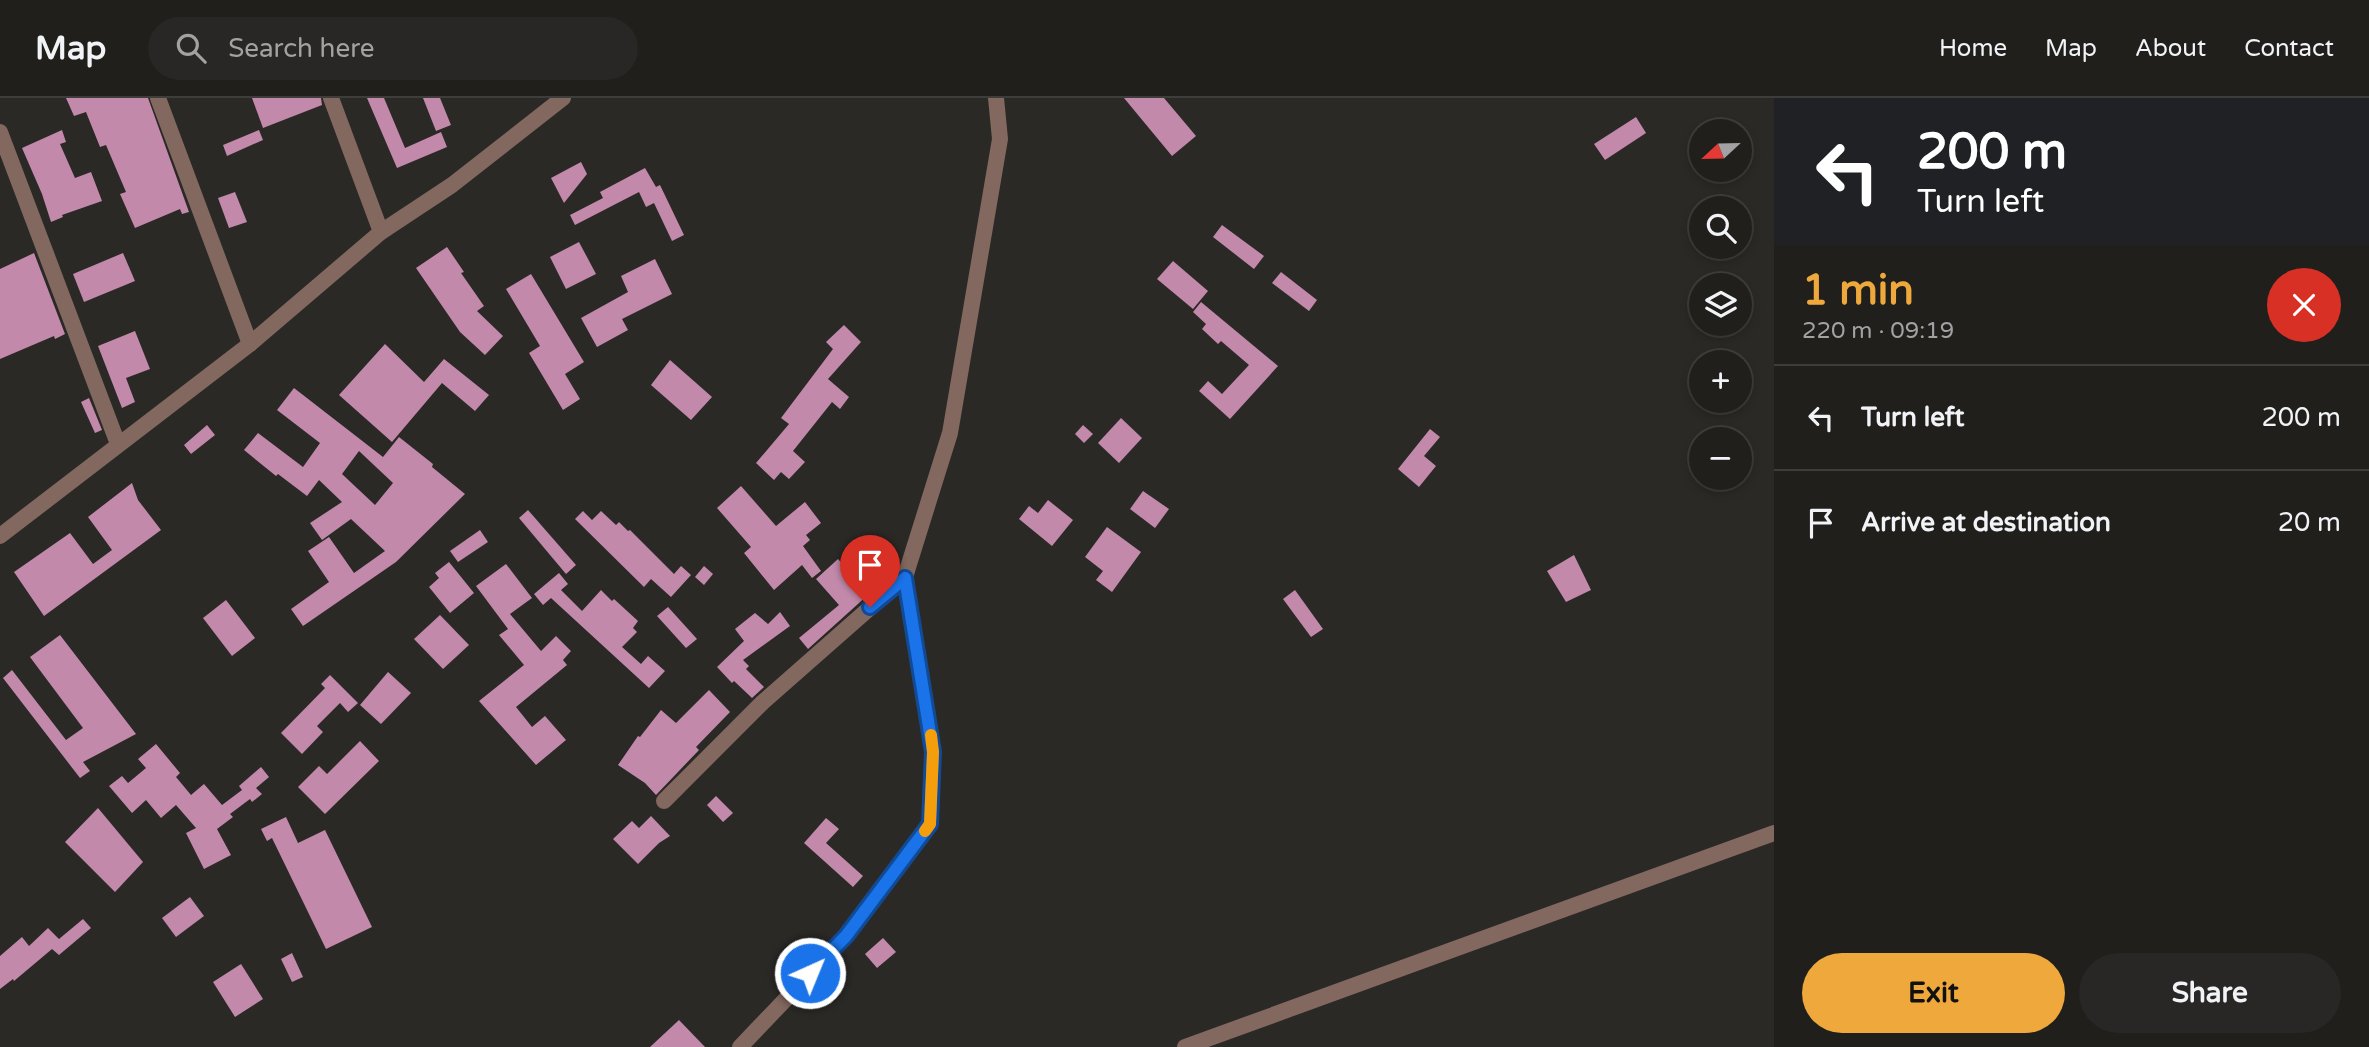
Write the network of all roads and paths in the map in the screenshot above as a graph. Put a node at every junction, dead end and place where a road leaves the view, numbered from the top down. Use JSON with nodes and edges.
{"nodes":[{"id":1,"x":159,"y":98,"type":"edge"},
{"id":2,"x":331,"y":98,"type":"edge"},
{"id":3,"x":563,"y":98,"type":"edge"},
{"id":4,"x":996,"y":98,"type":"edge"},
{"id":5,"x":0,"y":132,"type":"edge"},
{"id":6,"x":381,"y":232,"type":"junction"},
{"id":7,"x":250,"y":344,"type":"junction"},
{"id":8,"x":118,"y":444,"type":"junction"},
{"id":9,"x":0,"y":536,"type":"edge"},
{"id":10,"x":905,"y":578,"type":"junction"},
{"id":11,"x":664,"y":801,"type":"dead end"},
{"id":12,"x":1774,"y":833,"type":"edge"},
{"id":13,"x":740,"y":1047,"type":"edge"},
{"id":14,"x":1185,"y":1047,"type":"edge"}],
"edges":[{"from":1,"to":7,"type":"street"},
{"from":2,"to":6,"type":"street"},
{"from":3,"to":6,"type":"street"},
{"from":4,"to":10,"type":"street"},
{"from":5,"to":8,"type":"street"},
{"from":6,"to":7,"type":"street"},
{"from":7,"to":8,"type":"street"},
{"from":8,"to":9,"type":"street"},
{"from":10,"to":11,"type":"street"},
{"from":10,"to":13,"type":"street"},
{"from":12,"to":14,"type":"street"}]}
